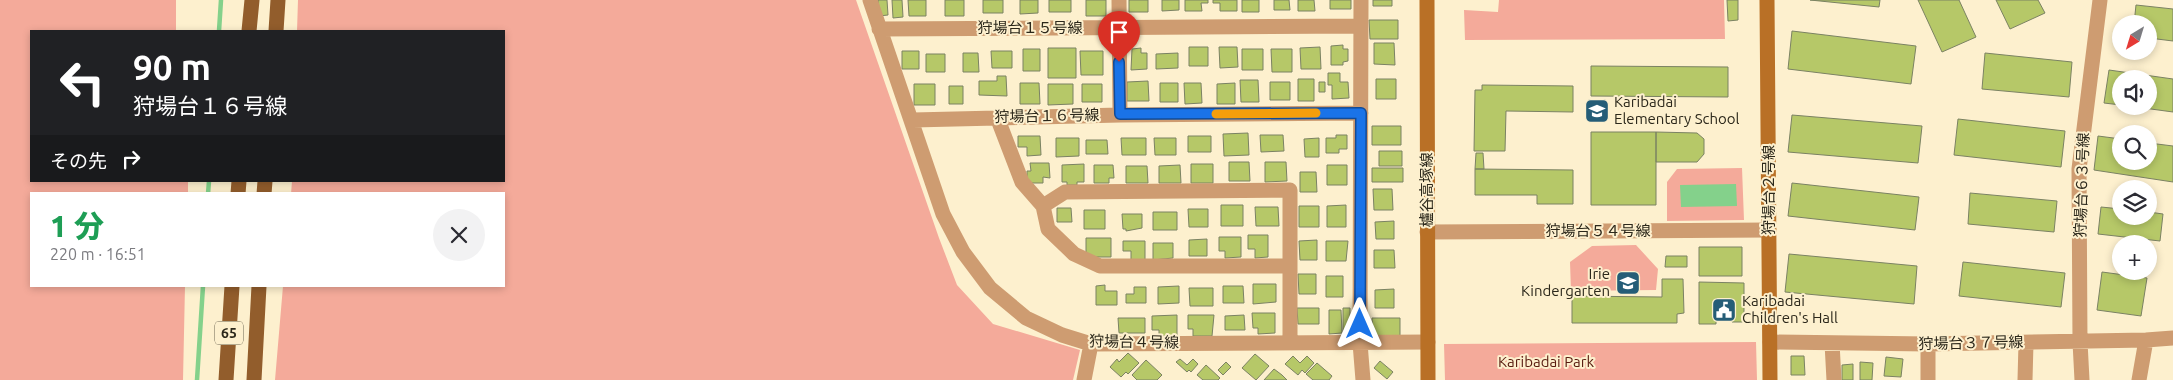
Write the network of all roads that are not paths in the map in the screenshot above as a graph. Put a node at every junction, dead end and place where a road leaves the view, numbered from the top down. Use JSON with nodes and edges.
{"nodes":[{"id":1,"x":252,"y":0,"type":"edge"},
{"id":2,"x":278,"y":0,"type":"edge"},
{"id":3,"x":870,"y":0,"type":"edge"},
{"id":4,"x":1119,"y":0,"type":"edge"},
{"id":5,"x":1360,"y":0,"type":"edge"},
{"id":6,"x":1427,"y":0,"type":"edge"},
{"id":7,"x":1767,"y":0,"type":"edge"},
{"id":8,"x":2100,"y":0,"type":"edge"},
{"id":9,"x":1361,"y":26,"type":"junction"},
{"id":10,"x":1119,"y":27,"type":"junction"},
{"id":11,"x":879,"y":29,"type":"junction"},
{"id":12,"x":249,"y":30,"type":"edge"},
{"id":13,"x":276,"y":30,"type":"edge"},
{"id":14,"x":1361,"y":113,"type":"junction"},
{"id":15,"x":1120,"y":114,"type":"junction"},
{"id":16,"x":997,"y":117,"type":"junction"},
{"id":17,"x":913,"y":120,"type":"junction"},
{"id":18,"x":1043,"y":206,"type":"junction"},
{"id":19,"x":1769,"y":230,"type":"junction"},
{"id":20,"x":1428,"y":232,"type":"junction"},
{"id":21,"x":1290,"y":266,"type":"junction"},
{"id":22,"x":232,"y":287,"type":"edge"},
{"id":23,"x":259,"y":287,"type":"edge"},
{"id":24,"x":2173,"y":338,"type":"edge"},
{"id":25,"x":2146,"y":340,"type":"junction"},
{"id":26,"x":1428,"y":342,"type":"junction"},
{"id":27,"x":1770,"y":342,"type":"junction"},
{"id":28,"x":2080,"y":342,"type":"junction"},
{"id":29,"x":1290,"y":343,"type":"junction"},
{"id":30,"x":1360,"y":343,"type":"junction"},
{"id":31,"x":1832,"y":343,"type":"junction"},
{"id":32,"x":2026,"y":343,"type":"junction"},
{"id":33,"x":1091,"y":344,"type":"junction"},
{"id":34,"x":1928,"y":344,"type":"junction"},
{"id":35,"x":226,"y":380,"type":"edge"},
{"id":36,"x":254,"y":380,"type":"edge"},
{"id":37,"x":1084,"y":380,"type":"edge"},
{"id":38,"x":1363,"y":380,"type":"edge"},
{"id":39,"x":1428,"y":380,"type":"edge"},
{"id":40,"x":1770,"y":380,"type":"edge"},
{"id":41,"x":1834,"y":380,"type":"edge"},
{"id":42,"x":1928,"y":380,"type":"edge"},
{"id":43,"x":2025,"y":380,"type":"edge"},
{"id":44,"x":2082,"y":380,"type":"edge"},
{"id":45,"x":2139,"y":380,"type":"edge"}],
"edges":[{"from":1,"to":12,"type":"main road"},
{"from":2,"to":13,"type":"main road"},
{"from":3,"to":11,"type":"street","name":"狩場台４号線"},
{"from":4,"to":10,"type":"street"},
{"from":5,"to":9,"type":"street"},
{"from":6,"to":20,"type":"street","name":"櫨谷高塚線"},
{"from":7,"to":19,"type":"street","name":"狩場台２号線"},
{"from":8,"to":28,"type":"street","name":"狩場台６３号線"},
{"from":9,"to":10,"type":"street","name":"狩場台１５号線"},
{"from":9,"to":14,"type":"street"},
{"from":10,"to":11,"type":"street","name":"狩場台１５号線"},
{"from":10,"to":15,"type":"street"},
{"from":11,"to":17,"type":"street","name":"狩場台４号線"},
{"from":14,"to":15,"type":"street","name":"狩場台１６号線"},
{"from":14,"to":30,"type":"street"},
{"from":15,"to":16,"type":"street","name":"狩場台１６号線"},
{"from":16,"to":17,"type":"street","name":"狩場台１６号線"},
{"from":16,"to":18,"type":"street"},
{"from":17,"to":33,"type":"street","name":"狩場台４号線"},
{"from":18,"to":21,"type":"street"},
{"from":18,"to":21,"type":"street"},
{"from":19,"to":20,"type":"street","name":"狩場台５４号線"},
{"from":19,"to":27,"type":"street","name":"狩場台２号線"},
{"from":20,"to":26,"type":"street","name":"櫨谷高塚線"},
{"from":21,"to":29,"type":"street"},
{"from":22,"to":35,"type":"main road","number":"65"},
{"from":23,"to":36,"type":"main road","number":"65"},
{"from":24,"to":25,"type":"street","name":"狩場台３７号線"},
{"from":25,"to":28,"type":"street","name":"狩場台３７号線"},
{"from":25,"to":45,"type":"street"},
{"from":26,"to":30,"type":"street","name":"狩場台４号線"},
{"from":26,"to":39,"type":"street","name":"櫨谷高塚線"},
{"from":27,"to":31,"type":"street","name":"狩場台３７号線"},
{"from":27,"to":40,"type":"street","name":"狩場台２号線"},
{"from":28,"to":32,"type":"street","name":"狩場台３７号線"},
{"from":28,"to":44,"type":"street","name":"狩場台６３号線"},
{"from":29,"to":30,"type":"street","name":"狩場台４号線"},
{"from":29,"to":33,"type":"street","name":"狩場台４号線"},
{"from":30,"to":38,"type":"street"},
{"from":31,"to":34,"type":"street","name":"狩場台３７号線"},
{"from":31,"to":41,"type":"street"},
{"from":32,"to":34,"type":"street","name":"狩場台３７号線"},
{"from":32,"to":43,"type":"street"},
{"from":33,"to":37,"type":"street"},
{"from":34,"to":42,"type":"street"}]}
